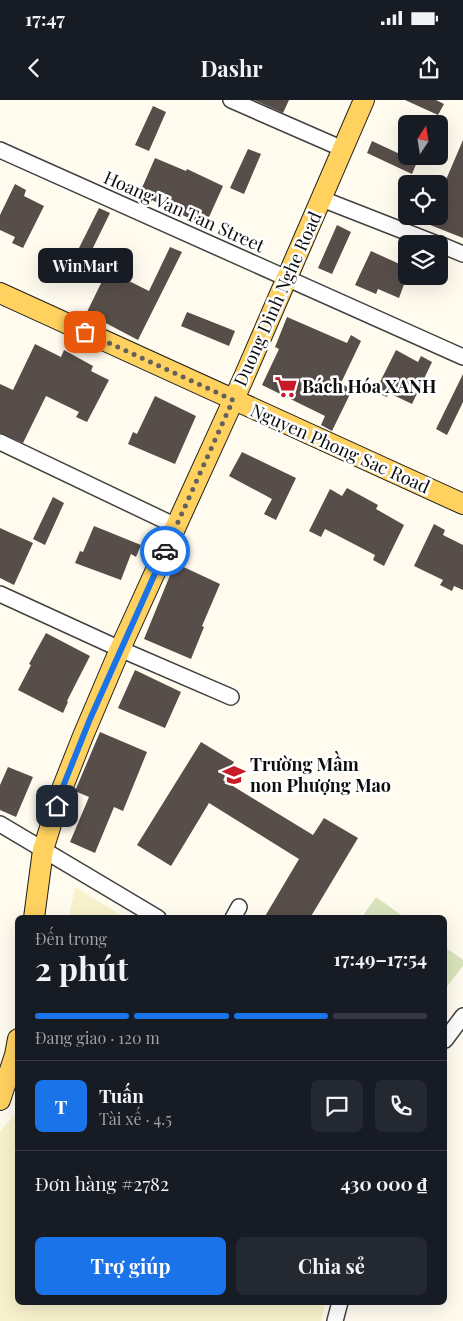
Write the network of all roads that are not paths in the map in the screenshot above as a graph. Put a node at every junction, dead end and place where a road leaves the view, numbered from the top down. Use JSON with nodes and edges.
{"nodes":[{"id":1,"x":231,"y":100,"type":"edge"},
{"id":2,"x":364,"y":100,"type":"edge"},
{"id":3,"x":343,"y":149,"type":"junction"},
{"id":4,"x":0,"y":150,"type":"edge"},
{"id":5,"x":322,"y":199,"type":"junction"},
{"id":6,"x":415,"y":235,"type":"edge"},
{"id":7,"x":448,"y":248,"type":"edge"},
{"id":8,"x":463,"y":254,"type":"edge"},
{"id":9,"x":287,"y":279,"type":"junction"},
{"id":10,"x":0,"y":293,"type":"edge"},
{"id":11,"x":463,"y":357,"type":"edge"},
{"id":12,"x":233,"y":400,"type":"junction"},
{"id":13,"x":0,"y":442,"type":"edge"},
{"id":14,"x":463,"y":504,"type":"edge"},
{"id":15,"x":176,"y":526,"type":"junction"},
{"id":16,"x":0,"y":594,"type":"edge"},
{"id":17,"x":120,"y":649,"type":"junction"},
{"id":18,"x":231,"y":698,"type":"dead end"},
{"id":19,"x":0,"y":824,"type":"edge"},
{"id":20,"x":43,"y":850,"type":"junction"},
{"id":21,"x":34,"y":915,"type":"edge"},
{"id":22,"x":153,"y":915,"type":"edge"},
{"id":23,"x":463,"y":1016,"type":"edge"},
{"id":24,"x":447,"y":1037,"type":"edge"},
{"id":25,"x":15,"y":1055,"type":"edge"},
{"id":26,"x":0,"y":1100,"type":"edge"},
{"id":27,"x":339,"y":1305,"type":"edge"},
{"id":28,"x":336,"y":1321,"type":"edge"}],
"edges":[{"from":1,"to":3,"type":"street"},
{"from":2,"to":3,"type":"main road","name":"Duong Dinh Nghe Road"},
{"from":3,"to":5,"type":"main road","name":"Duong Dinh Nghe Road"},
{"from":4,"to":9,"type":"street","name":"Hoang Van Tan Street"},
{"from":5,"to":6,"type":"street"},
{"from":5,"to":9,"type":"main road","name":"Duong Dinh Nghe Road"},
{"from":7,"to":8,"type":"street"},
{"from":9,"to":11,"type":"street","name":"Hoang Van Tan Street"},
{"from":9,"to":12,"type":"main road","name":"Duong Dinh Nghe Road"},
{"from":10,"to":12,"type":"main road","name":"Nguyen Phong Sac Road"},
{"from":12,"to":14,"type":"main road","name":"Nguyen Phong Sac Road"},
{"from":12,"to":15,"type":"main road","name":"Duong Dinh Nghe Road"},
{"from":13,"to":15,"type":"street"},
{"from":15,"to":17,"type":"main road","name":"Duong Dinh Nghe Road"},
{"from":16,"to":17,"type":"street"},
{"from":17,"to":18,"type":"street"},
{"from":17,"to":20,"type":"main road","name":"Duong Dinh Nghe Road"},
{"from":19,"to":20,"type":"street"},
{"from":20,"to":21,"type":"main road","name":"Duong Dinh Nghe Road"},
{"from":20,"to":22,"type":"street"},
{"from":23,"to":24,"type":"street"},
{"from":25,"to":26,"type":"main road"},
{"from":27,"to":28,"type":"street"}]}
